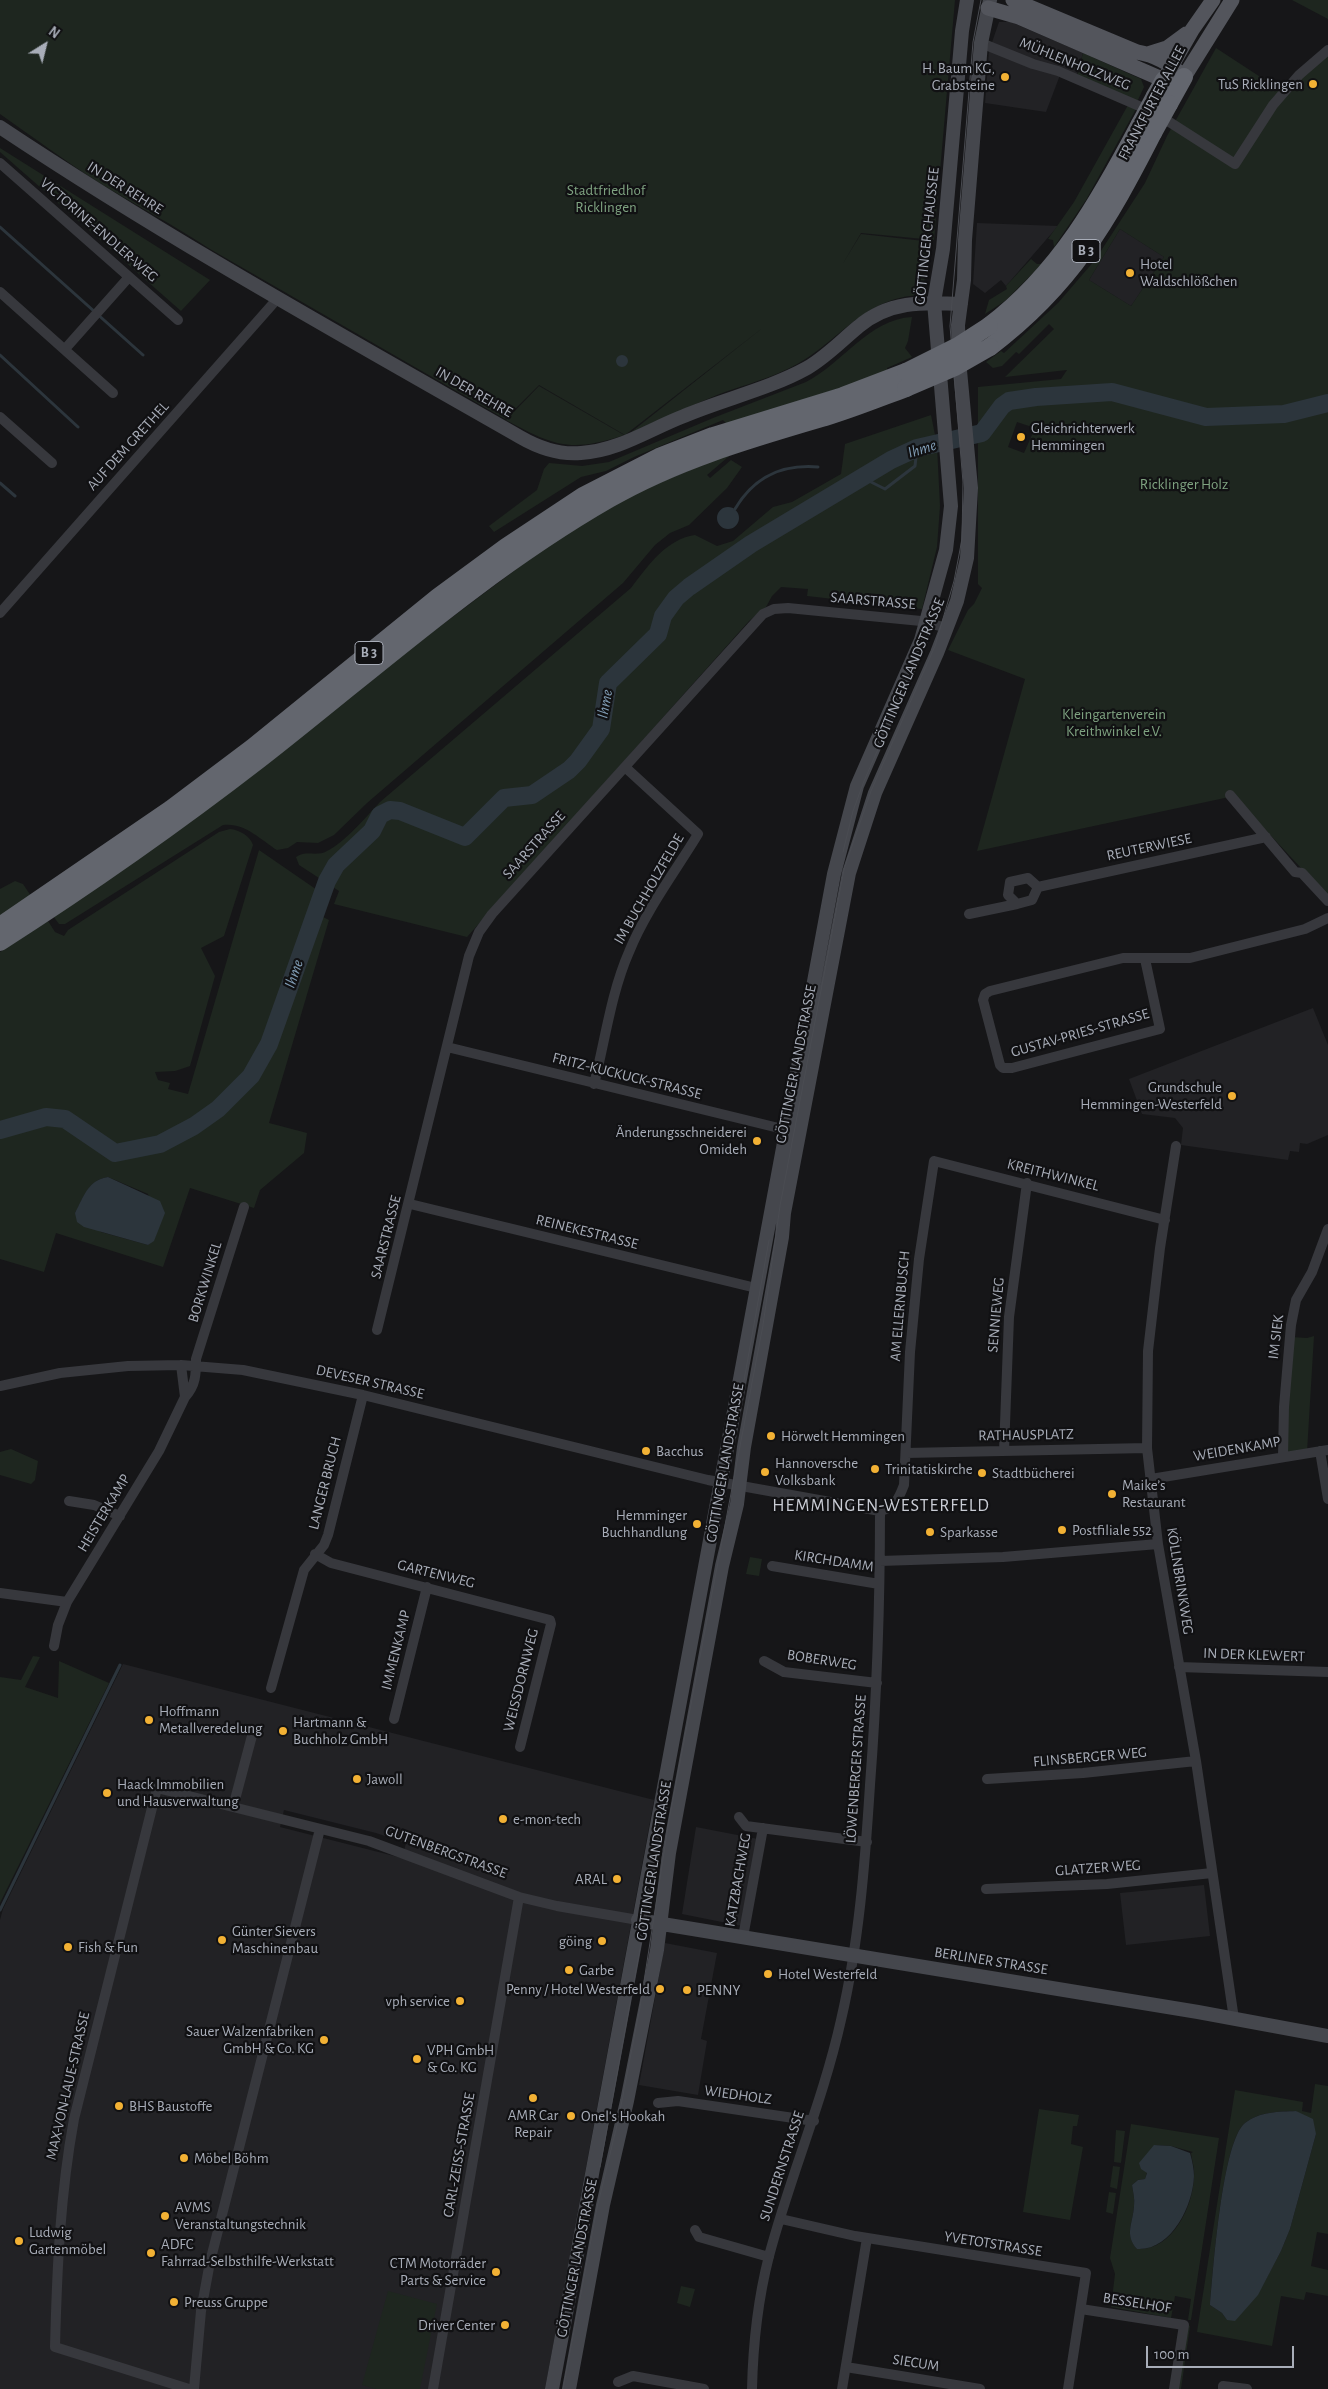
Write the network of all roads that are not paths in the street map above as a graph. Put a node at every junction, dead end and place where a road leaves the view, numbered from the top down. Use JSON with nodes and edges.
{"nodes":[{"id":1,"x":967,"y":0,"type":"edge"},
{"id":2,"x":973,"y":0,"type":"edge"},
{"id":3,"x":1012,"y":0,"type":"edge"},
{"id":4,"x":1213,"y":0,"type":"edge"},
{"id":5,"x":1232,"y":0,"type":"edge"},
{"id":6,"x":989,"y":4,"type":"edge"},
{"id":7,"x":1192,"y":30,"type":"junction"},
{"id":8,"x":981,"y":43,"type":"junction"},
{"id":9,"x":1328,"y":50,"type":"edge"},
{"id":10,"x":1148,"y":54,"type":"junction"},
{"id":11,"x":1173,"y":74,"type":"junction"},
{"id":12,"x":0,"y":127,"type":"edge"},
{"id":13,"x":1147,"y":128,"type":"junction"},
{"id":14,"x":0,"y":163,"type":"edge"},
{"id":15,"x":129,"y":277,"type":"junction"},
{"id":16,"x":0,"y":292,"type":"edge"},
{"id":17,"x":278,"y":298,"type":"junction"},
{"id":18,"x":934,"y":302,"type":"junction"},
{"id":19,"x":961,"y":304,"type":"junction"},
{"id":20,"x":178,"y":320,"type":"dead end"},
{"id":21,"x":65,"y":349,"type":"junction"},
{"id":22,"x":906,"y":380,"type":"junction"},
{"id":23,"x":114,"y":393,"type":"dead end"},
{"id":24,"x":1,"y":421,"type":"edge"},
{"id":25,"x":52,"y":463,"type":"dead end"},
{"id":26,"x":0,"y":614,"type":"edge"},
{"id":27,"x":927,"y":622,"type":"junction"},
{"id":28,"x":947,"y":628,"type":"junction"},
{"id":29,"x":625,"y":767,"type":"junction"},
{"id":30,"x":1230,"y":795,"type":"dead end"},
{"id":31,"x":1266,"y":837,"type":"junction"},
{"id":32,"x":1038,"y":887,"type":"junction"},
{"id":33,"x":1328,"y":901,"type":"edge"},
{"id":34,"x":1017,"y":904,"type":"junction"},
{"id":35,"x":969,"y":914,"type":"dead end"},
{"id":36,"x":1328,"y":918,"type":"edge"},
{"id":37,"x":0,"y":926,"type":"edge"},
{"id":38,"x":0,"y":942,"type":"edge"},
{"id":39,"x":1145,"y":959,"type":"junction"},
{"id":40,"x":447,"y":1048,"type":"junction"},
{"id":41,"x":594,"y":1084,"type":"junction"},
{"id":42,"x":793,"y":1131,"type":"junction"},
{"id":43,"x":1176,"y":1146,"type":"dead end"},
{"id":44,"x":934,"y":1161,"type":"joint"},
{"id":45,"x":1027,"y":1184,"type":"junction"},
{"id":46,"x":410,"y":1204,"type":"junction"},
{"id":47,"x":244,"y":1207,"type":"dead end"},
{"id":48,"x":1165,"y":1220,"type":"junction"},
{"id":49,"x":1328,"y":1229,"type":"edge"},
{"id":50,"x":756,"y":1288,"type":"junction"},
{"id":51,"x":377,"y":1330,"type":"dead end"},
{"id":52,"x":181,"y":1365,"type":"junction"},
{"id":53,"x":196,"y":1366,"type":"junction"},
{"id":54,"x":0,"y":1386,"type":"edge"},
{"id":55,"x":363,"y":1395,"type":"junction"},
{"id":56,"x":185,"y":1397,"type":"junction"},
{"id":57,"x":1147,"y":1448,"type":"junction"},
{"id":58,"x":1324,"y":1450,"type":"edge"},
{"id":59,"x":1004,"y":1451,"type":"junction"},
{"id":60,"x":906,"y":1454,"type":"junction"},
{"id":61,"x":1284,"y":1456,"type":"junction"},
{"id":62,"x":1151,"y":1479,"type":"junction"},
{"id":63,"x":728,"y":1484,"type":"junction"},
{"id":64,"x":1328,"y":1499,"type":"edge"},
{"id":65,"x":69,"y":1501,"type":"dead end"},
{"id":66,"x":880,"y":1511,"type":"junction"},
{"id":67,"x":120,"y":1516,"type":"junction"},
{"id":68,"x":1158,"y":1544,"type":"junction"},
{"id":69,"x":315,"y":1554,"type":"junction"},
{"id":70,"x":880,"y":1562,"type":"junction"},
{"id":71,"x":772,"y":1566,"type":"dead end"},
{"id":72,"x":880,"y":1584,"type":"junction"},
{"id":73,"x":427,"y":1588,"type":"junction"},
{"id":74,"x":0,"y":1593,"type":"edge"},
{"id":75,"x":67,"y":1602,"type":"junction"},
{"id":76,"x":550,"y":1620,"type":"joint"},
{"id":77,"x":54,"y":1646,"type":"dead end"},
{"id":78,"x":764,"y":1661,"type":"dead end"},
{"id":79,"x":1179,"y":1667,"type":"junction"},
{"id":80,"x":1328,"y":1672,"type":"edge"},
{"id":81,"x":877,"y":1683,"type":"junction"},
{"id":82,"x":271,"y":1688,"type":"dead end"},
{"id":83,"x":394,"y":1720,"type":"dead end"},
{"id":84,"x":253,"y":1732,"type":"dead end"},
{"id":85,"x":520,"y":1747,"type":"dead end"},
{"id":86,"x":1196,"y":1761,"type":"junction"},
{"id":87,"x":987,"y":1779,"type":"dead end"},
{"id":88,"x":158,"y":1788,"type":"joint"},
{"id":89,"x":234,"y":1807,"type":"junction"},
{"id":90,"x":739,"y":1817,"type":"dead end"},
{"id":91,"x":763,"y":1828,"type":"junction"},
{"id":92,"x":320,"y":1829,"type":"junction"},
{"id":93,"x":867,"y":1842,"type":"junction"},
{"id":94,"x":1212,"y":1873,"type":"junction"},
{"id":95,"x":986,"y":1889,"type":"dead end"},
{"id":96,"x":520,"y":1896,"type":"junction"},
{"id":97,"x":649,"y":1922,"type":"junction"},
{"id":98,"x":743,"y":1937,"type":"junction"},
{"id":99,"x":852,"y":1955,"type":"junction"},
{"id":100,"x":1234,"y":2019,"type":"junction"},
{"id":101,"x":1328,"y":2036,"type":"edge"},
{"id":102,"x":658,"y":2104,"type":"dead end"},
{"id":103,"x":814,"y":2120,"type":"junction"},
{"id":104,"x":781,"y":2219,"type":"junction"},
{"id":105,"x":695,"y":2230,"type":"dead end"},
{"id":106,"x":867,"y":2238,"type":"junction"},
{"id":107,"x":769,"y":2257,"type":"junction"},
{"id":108,"x":1082,"y":2309,"type":"junction"},
{"id":109,"x":846,"y":2367,"type":"junction"},
{"id":110,"x":618,"y":2382,"type":"dead end"},
{"id":111,"x":189,"y":2389,"type":"edge"},
{"id":112,"x":194,"y":2389,"type":"edge"},
{"id":113,"x":432,"y":2389,"type":"edge"},
{"id":114,"x":552,"y":2389,"type":"edge"},
{"id":115,"x":569,"y":2389,"type":"edge"},
{"id":116,"x":704,"y":2389,"type":"edge"},
{"id":117,"x":752,"y":2389,"type":"edge"},
{"id":118,"x":842,"y":2389,"type":"edge"},
{"id":119,"x":980,"y":2389,"type":"edge"},
{"id":120,"x":1068,"y":2389,"type":"edge"},
{"id":121,"x":1174,"y":2389,"type":"edge"},
{"id":122,"x":1223,"y":2389,"type":"edge"},
{"id":123,"x":1247,"y":2389,"type":"edge"}],
"edges":[{"from":1,"to":18,"type":"street","name":"GÖTTINGER CHAUSSEE"},
{"from":2,"to":6,"type":"street"},
{"from":3,"to":10,"type":"main road"},
{"from":4,"to":7,"type":"main road","name":"FRANKFURTER ALLEE","number":"B 3"},
{"from":5,"to":11,"type":"main road","name":"FRANKFURTER ALLEE","number":"B 3"},
{"from":6,"to":8,"type":"street"},
{"from":6,"to":11,"type":"main road"},
{"from":7,"to":10,"type":"main road"},
{"from":7,"to":11,"type":"main road","name":"FRANKFURTER ALLEE","number":"B 3"},
{"from":8,"to":9,"type":"street","name":"MÜHLENHOLZWEG"},
{"from":8,"to":19,"type":"street"},
{"from":10,"to":11,"type":"main road"},
{"from":11,"to":13,"type":"highway","name":"FRANKFURTER ALLEE","number":"B 3","bridge":true},
{"from":12,"to":17,"type":"street","name":"IN DER REHRE"},
{"from":13,"to":22,"type":"highway","name":"FRANKFURTER ALLEE","number":"B 3","bridge":true},
{"from":13,"to":22,"type":"highway","number":"B 3","bridge":true},
{"from":14,"to":15,"type":"street","name":"VICTORINE-ENDLER-WEG"},
{"from":15,"to":20,"type":"street","name":"VICTORINE-ENDLER-WEG"},
{"from":15,"to":21,"type":"street"},
{"from":16,"to":21,"type":"street"},
{"from":17,"to":18,"type":"street","name":"IN DER REHRE"},
{"from":17,"to":26,"type":"street","name":"AUF DEM GRETHEL"},
{"from":18,"to":19,"type":"street","name":"IN DER REHRE"},
{"from":18,"to":27,"type":"street","name":"GÖTTINGER CHAUSSEE"},
{"from":19,"to":28,"type":"street","name":"GÖTTINGER LANDSTRASSE"},
{"from":21,"to":23,"type":"street"},
{"from":22,"to":37,"type":"highway","number":"B 3"},
{"from":22,"to":38,"type":"highway","number":"B 3"},
{"from":24,"to":25,"type":"street"},
{"from":27,"to":28,"type":"street","name":"SAARSTRASSE"},
{"from":27,"to":29,"type":"street","name":"SAARSTRASSE"},
{"from":27,"to":42,"type":"street","name":"GÖTTINGER LANDSTRASSE"},
{"from":28,"to":42,"type":"street","name":"GÖTTINGER LANDSTRASSE"},
{"from":29,"to":40,"type":"street","name":"SAARSTRASSE"},
{"from":29,"to":41,"type":"street","name":"IM BUCHHOLZFELDE"},
{"from":30,"to":31,"type":"street"},
{"from":31,"to":32,"type":"street","name":"REUTERWIESE"},
{"from":31,"to":33,"type":"street"},
{"from":32,"to":34,"type":"street"},
{"from":32,"to":34,"type":"street","name":"REUTERWIESE"},
{"from":34,"to":35,"type":"street"},
{"from":36,"to":39,"type":"street","name":"GUSTAV-PRIES-STRASSE"},
{"from":39,"to":39,"type":"street","name":"GUSTAV-PRIES-STRASSE"},
{"from":40,"to":41,"type":"street","name":"FRITZ-KUCKUCK-STRASSE"},
{"from":40,"to":46,"type":"street","name":"SAARSTRASSE"},
{"from":41,"to":42,"type":"street","name":"FRITZ-KUCKUCK-STRASSE"},
{"from":42,"to":50,"type":"street","name":"GÖTTINGER LANDSTRASSE"},
{"from":42,"to":63,"type":"street","name":"GÖTTINGER LANDSTRASSE"},
{"from":43,"to":48,"type":"street","name":"KÖLLNBRINKWEG"},
{"from":44,"to":45,"type":"street","name":"KREITHWINKEL"},
{"from":44,"to":60,"type":"street","name":"AM ELLERNBUSCH"},
{"from":45,"to":48,"type":"street","name":"KREITHWINKEL"},
{"from":45,"to":59,"type":"street","name":"SENNIEWEG"},
{"from":46,"to":50,"type":"street","name":"REINEKESTRASSE"},
{"from":46,"to":51,"type":"street","name":"SAARSTRASSE"},
{"from":47,"to":53,"type":"street","name":"BORKWINKEL"},
{"from":48,"to":57,"type":"street","name":"KÖLLNBRINKWEG"},
{"from":49,"to":61,"type":"street","name":"IM SIEK"},
{"from":50,"to":63,"type":"street","name":"GÖTTINGER LANDSTRASSE"},
{"from":52,"to":53,"type":"street","name":"DEVESER STRASSE"},
{"from":52,"to":54,"type":"street","name":"DEVESER STRASSE"},
{"from":52,"to":56,"type":"street"},
{"from":53,"to":55,"type":"street","name":"DEVESER STRASSE"},
{"from":53,"to":56,"type":"street","name":"HEISTERKAMP"},
{"from":55,"to":63,"type":"street","name":"DEVESER STRASSE"},
{"from":55,"to":69,"type":"street","name":"LANGER BRUCH"},
{"from":56,"to":67,"type":"street","name":"HEISTERKAMP"},
{"from":57,"to":59,"type":"street","name":"RATHAUSPLATZ"},
{"from":57,"to":62,"type":"street","name":"KÖLLNBRINKWEG"},
{"from":58,"to":61,"type":"street","name":"WEIDENKAMP"},
{"from":58,"to":64,"type":"street"},
{"from":59,"to":60,"type":"street","name":"RATHAUSPLATZ"},
{"from":60,"to":66,"type":"street"},
{"from":61,"to":62,"type":"street","name":"WEIDENKAMP"},
{"from":62,"to":68,"type":"street","name":"KÖLLNBRINKWEG"},
{"from":63,"to":66,"type":"street"},
{"from":63,"to":97,"type":"street","name":"GÖTTINGER LANDSTRASSE"},
{"from":63,"to":97,"type":"street","name":"GÖTTINGER LANDSTRASSE"},
{"from":65,"to":67,"type":"street"},
{"from":66,"to":70,"type":"street","name":"KIRCHDAMM"},
{"from":67,"to":75,"type":"street","name":"HEISTERKAMP"},
{"from":68,"to":70,"type":"street"},
{"from":68,"to":79,"type":"street","name":"KÖLLNBRINKWEG"},
{"from":69,"to":73,"type":"street","name":"GARTENWEG"},
{"from":69,"to":82,"type":"street","name":"LANGER BRUCH"},
{"from":70,"to":72,"type":"street","name":"KIRCHDAMM"},
{"from":71,"to":72,"type":"street","name":"KIRCHDAMM"},
{"from":72,"to":81,"type":"street","name":"LÖWENBERGER STRASSE"},
{"from":73,"to":76,"type":"street","name":"GARTENWEG"},
{"from":73,"to":83,"type":"street","name":"IMMENKAMP"},
{"from":74,"to":75,"type":"street"},
{"from":75,"to":77,"type":"street","name":"HEISTERKAMP"},
{"from":76,"to":85,"type":"street","name":"WEISSDORNWEG"},
{"from":78,"to":81,"type":"street","name":"BOBERWEG"},
{"from":79,"to":80,"type":"street","name":"IN DER KLEWERT"},
{"from":79,"to":86,"type":"street","name":"KÖLLNBRINKWEG"},
{"from":81,"to":93,"type":"street","name":"LÖWENBERGER STRASSE"},
{"from":84,"to":89,"type":"street"},
{"from":86,"to":87,"type":"street","name":"FLINSBERGER WEG"},
{"from":86,"to":94,"type":"street","name":"KÖLLNBRINKWEG"},
{"from":88,"to":89,"type":"street","name":"GUTENBERGSTRASSE"},
{"from":88,"to":111,"type":"street","name":"MAX-VON-LAUE-STRASSE"},
{"from":89,"to":92,"type":"street","name":"GUTENBERGSTRASSE"},
{"from":90,"to":91,"type":"street","name":"KATZBACHWEG"},
{"from":91,"to":93,"type":"street","name":"KATZBACHWEG"},
{"from":91,"to":98,"type":"street","name":"KATZBACHWEG"},
{"from":92,"to":96,"type":"street","name":"GUTENBERGSTRASSE"},
{"from":92,"to":112,"type":"street"},
{"from":93,"to":99,"type":"street","name":"LÖWENBERGER STRASSE"},
{"from":94,"to":95,"type":"street","name":"GLATZER WEG"},
{"from":94,"to":100,"type":"street","name":"KÖLLNBRINKWEG"},
{"from":96,"to":97,"type":"street","name":"GUTENBERGSTRASSE"},
{"from":96,"to":113,"type":"street","name":"CARL-ZEISS-STRASSE"},
{"from":97,"to":98,"type":"street","name":"BERLINER STRASSE"},
{"from":97,"to":114,"type":"street","name":"GÖTTINGER LANDSTRASSE"},
{"from":97,"to":115,"type":"street","name":"GÖTTINGER LANDSTRASSE"},
{"from":98,"to":99,"type":"street","name":"BERLINER STRASSE"},
{"from":99,"to":100,"type":"street","name":"BERLINER STRASSE"},
{"from":99,"to":103,"type":"street","name":"SUNDERNSTRASSE"},
{"from":100,"to":101,"type":"street","name":"BERLINER STRASSE"},
{"from":102,"to":103,"type":"street","name":"WIEDHOLZ"},
{"from":103,"to":104,"type":"street","name":"SUNDERNSTRASSE"},
{"from":104,"to":106,"type":"street","name":"YVETOTSTRASSE"},
{"from":104,"to":107,"type":"street","name":"SUNDERNSTRASSE"},
{"from":105,"to":107,"type":"street"},
{"from":106,"to":108,"type":"street","name":"YVETOTSTRASSE"},
{"from":106,"to":109,"type":"street"},
{"from":107,"to":117,"type":"street","name":"SUNDERNSTRASSE"},
{"from":108,"to":120,"type":"street","name":"YVETOTSTRASSE"},
{"from":108,"to":121,"type":"street","name":"BESSELHOF"},
{"from":109,"to":118,"type":"street"},
{"from":109,"to":119,"type":"street","name":"SIECUM"},
{"from":110,"to":116,"type":"street"},
{"from":122,"to":123,"type":"street"}]}
